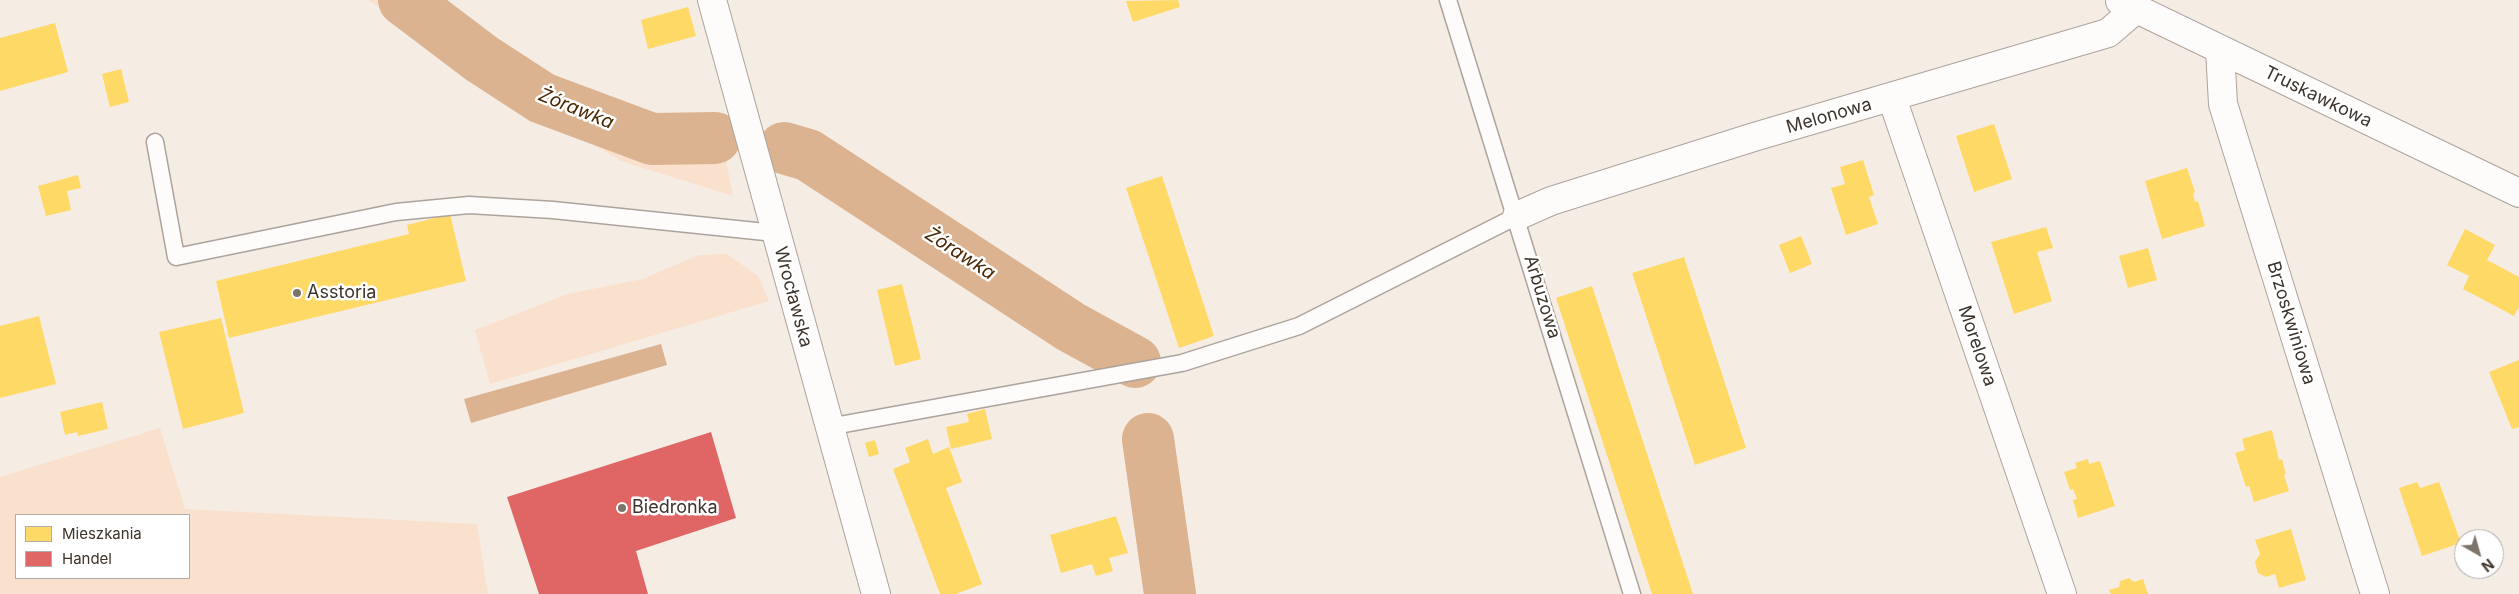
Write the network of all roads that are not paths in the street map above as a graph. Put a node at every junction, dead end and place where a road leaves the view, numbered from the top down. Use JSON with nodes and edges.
{"nodes":[{"id":1,"x":712,"y":0,"type":"edge"},
{"id":2,"x":1448,"y":0,"type":"edge"},
{"id":3,"x":2127,"y":4,"type":"edge"},
{"id":4,"x":2220,"y":50,"type":"junction"},
{"id":5,"x":1892,"y":98,"type":"junction"},
{"id":6,"x":155,"y":142,"type":"dead end"},
{"id":7,"x":2519,"y":193,"type":"edge"},
{"id":8,"x":1517,"y":216,"type":"junction"},
{"id":9,"x":775,"y":233,"type":"junction"},
{"id":10,"x":828,"y":427,"type":"junction"},
{"id":11,"x":876,"y":594,"type":"edge"},
{"id":12,"x":1632,"y":594,"type":"edge"},
{"id":13,"x":2062,"y":594,"type":"edge"},
{"id":14,"x":2375,"y":594,"type":"edge"}],
"edges":[{"from":1,"to":9,"type":"street","name":"Wrocławska"},
{"from":2,"to":8,"type":"lane","name":"Arbuzowa"},
{"from":3,"to":4,"type":"street","name":"Truskawkowa"},
{"from":3,"to":5,"type":"street","name":"Melonowa"},
{"from":4,"to":7,"type":"street","name":"Truskawkowa"},
{"from":4,"to":14,"type":"street","name":"Brzoskwiniowa"},
{"from":5,"to":8,"type":"street","name":"Melonowa"},
{"from":5,"to":13,"type":"street","name":"Morelowa"},
{"from":6,"to":9,"type":"lane"},
{"from":8,"to":10,"type":"lane"},
{"from":8,"to":12,"type":"lane","name":"Arbuzowa"},
{"from":9,"to":10,"type":"street","name":"Wrocławska"},
{"from":10,"to":11,"type":"street","name":"Wrocławska"}]}
